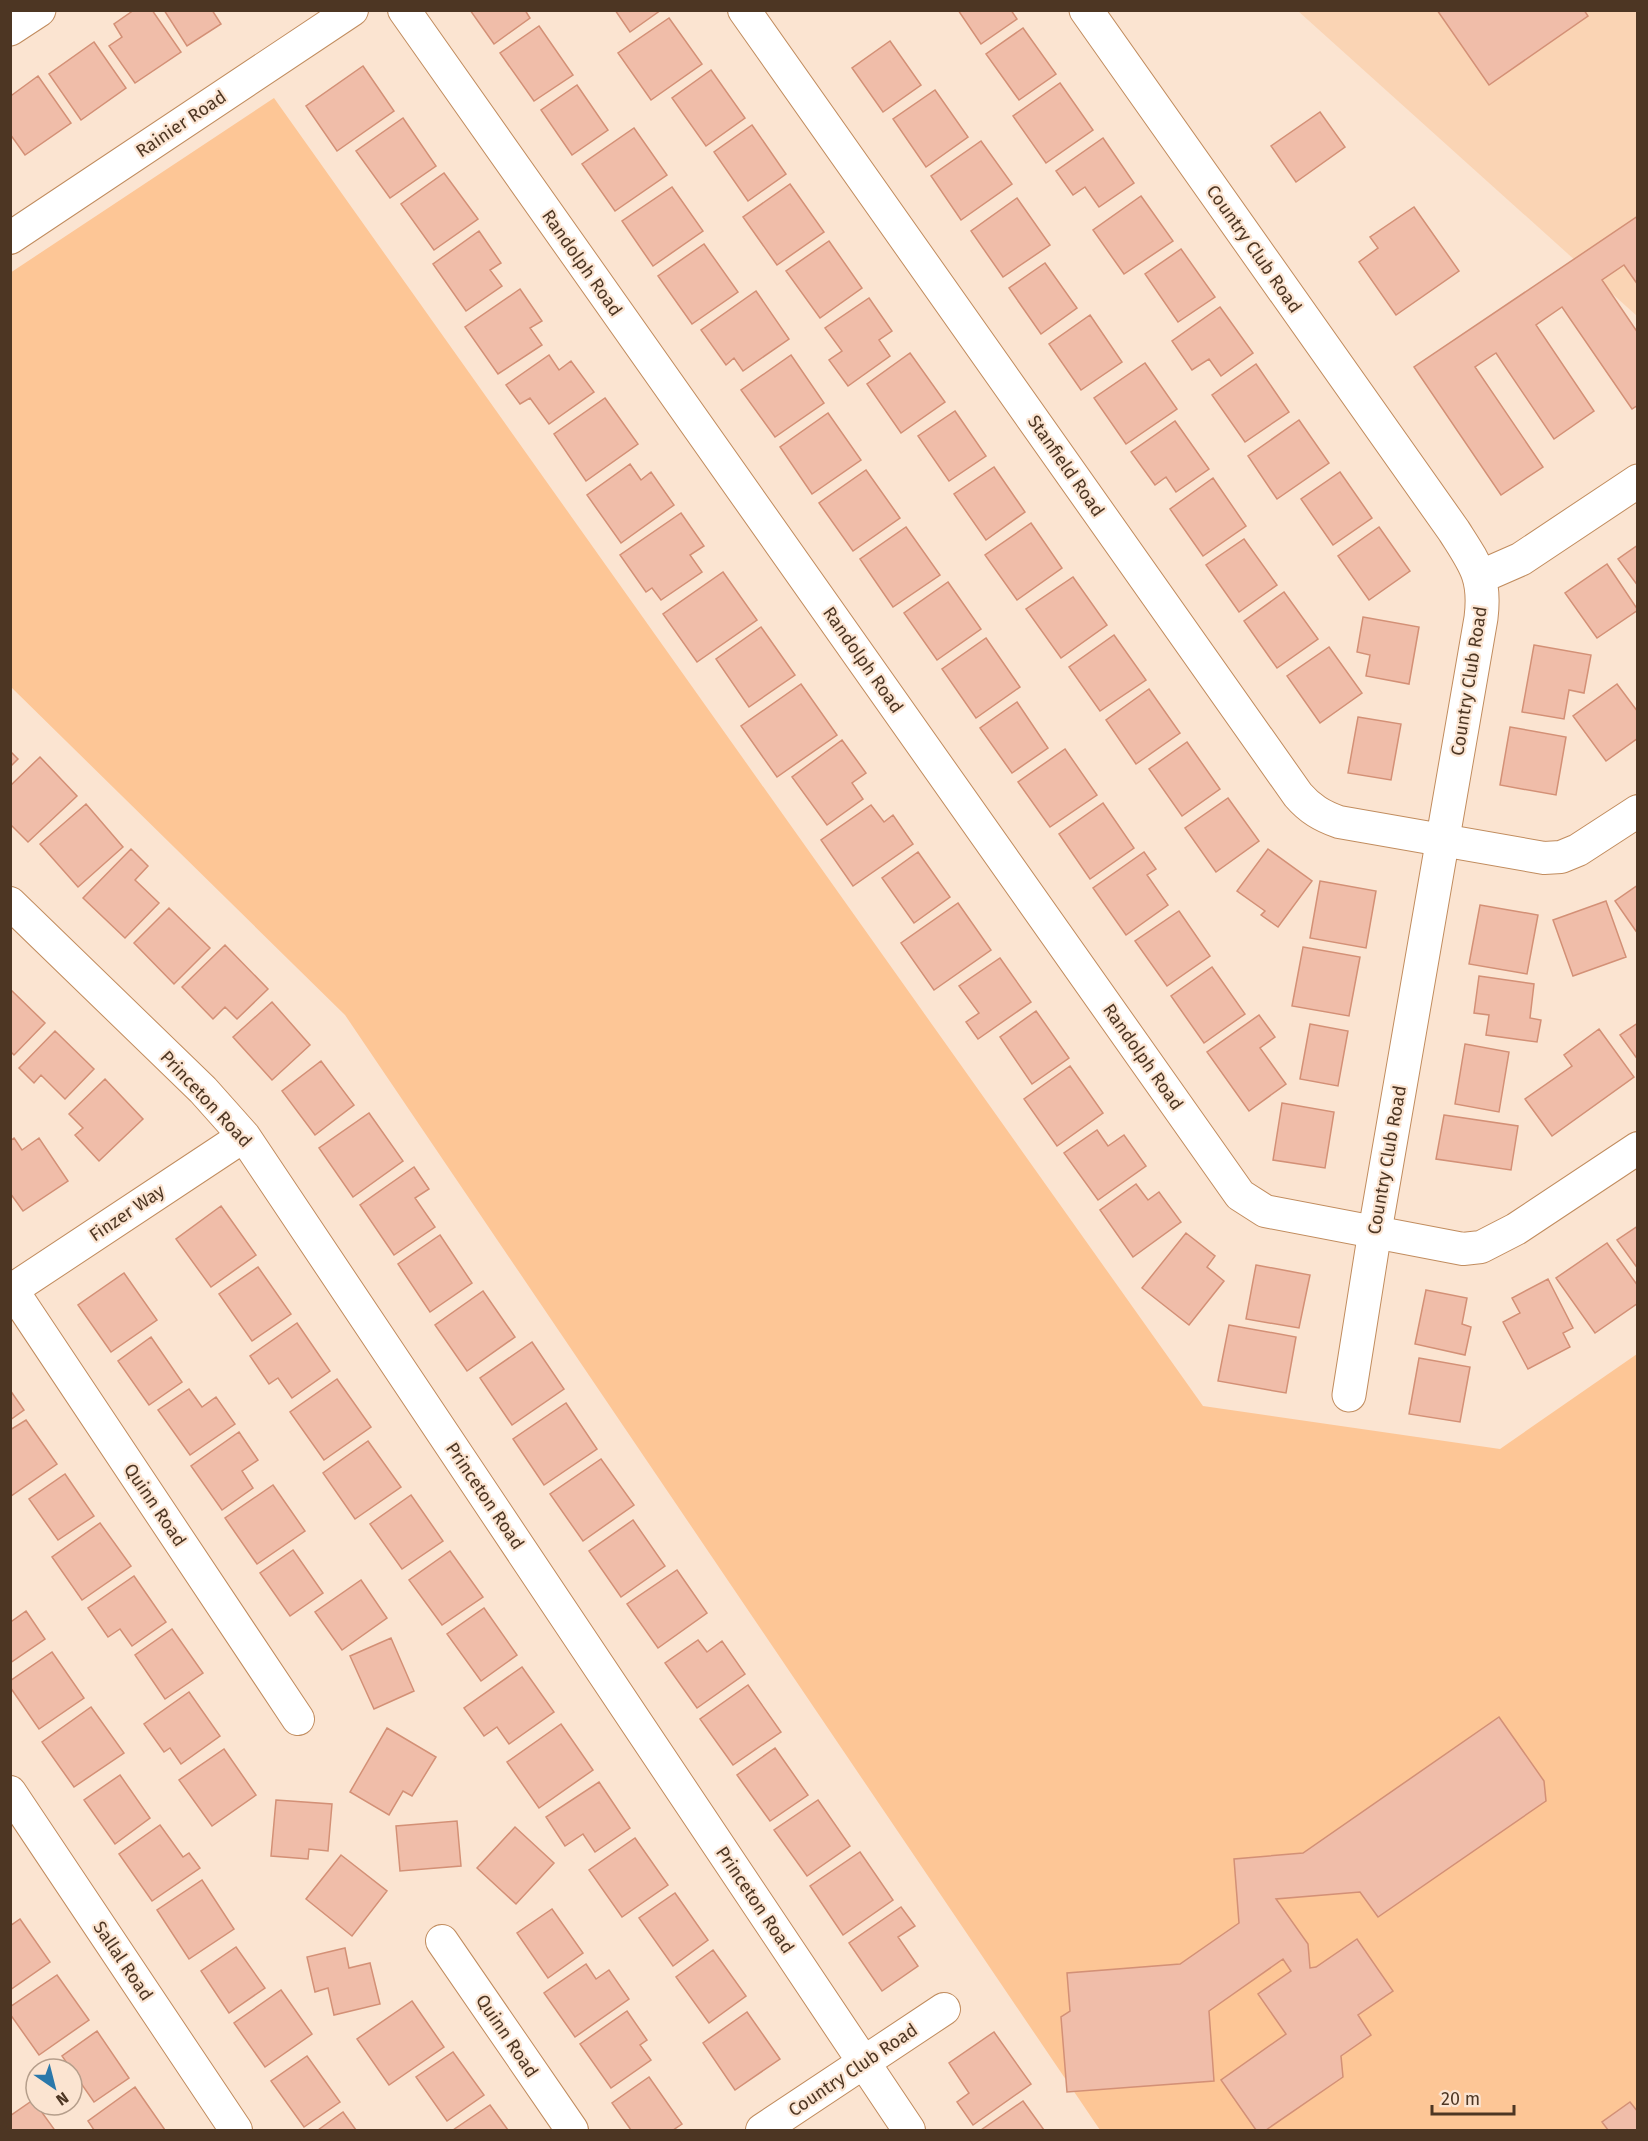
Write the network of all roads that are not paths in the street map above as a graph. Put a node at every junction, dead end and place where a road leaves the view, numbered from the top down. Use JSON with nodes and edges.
{"nodes":[{"id":1,"x":39,"y":10,"type":"edge"},
{"id":2,"x":352,"y":10,"type":"edge"},
{"id":3,"x":404,"y":10,"type":"edge"},
{"id":4,"x":744,"y":10,"type":"edge"},
{"id":5,"x":1086,"y":10,"type":"edge"},
{"id":6,"x":10,"y":29,"type":"edge"},
{"id":7,"x":10,"y":238,"type":"edge"},
{"id":8,"x":1638,"y":481,"type":"edge"},
{"id":9,"x":1480,"y":577,"type":"junction"},
{"id":10,"x":1638,"y":811,"type":"edge"},
{"id":11,"x":1442,"y":841,"type":"junction"},
{"id":12,"x":10,"y":903,"type":"edge"},
{"id":13,"x":244,"y":1136,"type":"junction"},
{"id":14,"x":1638,"y":1148,"type":"edge"},
{"id":15,"x":1375,"y":1231,"type":"junction"},
{"id":16,"x":11,"y":1290,"type":"edge"},
{"id":17,"x":1349,"y":1395,"type":"dead end"},
{"id":18,"x":298,"y":1719,"type":"dead end"},
{"id":19,"x":10,"y":1792,"type":"edge"},
{"id":20,"x":442,"y":1941,"type":"dead end"},
{"id":21,"x":944,"y":2009,"type":"dead end"},
{"id":22,"x":863,"y":2062,"type":"junction"},
{"id":23,"x":236,"y":2130,"type":"edge"},
{"id":24,"x":572,"y":2130,"type":"edge"},
{"id":25,"x":762,"y":2130,"type":"edge"},
{"id":26,"x":909,"y":2130,"type":"edge"}],
"edges":[{"from":1,"to":6,"type":"street"},
{"from":2,"to":7,"type":"street","name":"Rainier Road"},
{"from":3,"to":15,"type":"street","name":"Randolph Road"},
{"from":4,"to":11,"type":"street","name":"Stanfield Road"},
{"from":5,"to":9,"type":"street","name":"Country Club Road"},
{"from":8,"to":9,"type":"street"},
{"from":9,"to":11,"type":"street","name":"Country Club Road"},
{"from":10,"to":11,"type":"street","name":"Stanfield Road"},
{"from":11,"to":15,"type":"street","name":"Country Club Road"},
{"from":12,"to":13,"type":"street","name":"Princeton Road"},
{"from":13,"to":16,"type":"street","name":"Finzer Way"},
{"from":13,"to":22,"type":"street","name":"Princeton Road"},
{"from":14,"to":15,"type":"street","name":"Randolph Road"},
{"from":15,"to":17,"type":"street","name":"Country Club Road"},
{"from":16,"to":18,"type":"street","name":"Quinn Road"},
{"from":19,"to":23,"type":"street","name":"Sallal Road"},
{"from":20,"to":24,"type":"street","name":"Quinn Road"},
{"from":21,"to":22,"type":"street","name":"Country Club Road"},
{"from":22,"to":25,"type":"street","name":"Country Club Road"},
{"from":22,"to":26,"type":"street","name":"Princeton Road"}]}
